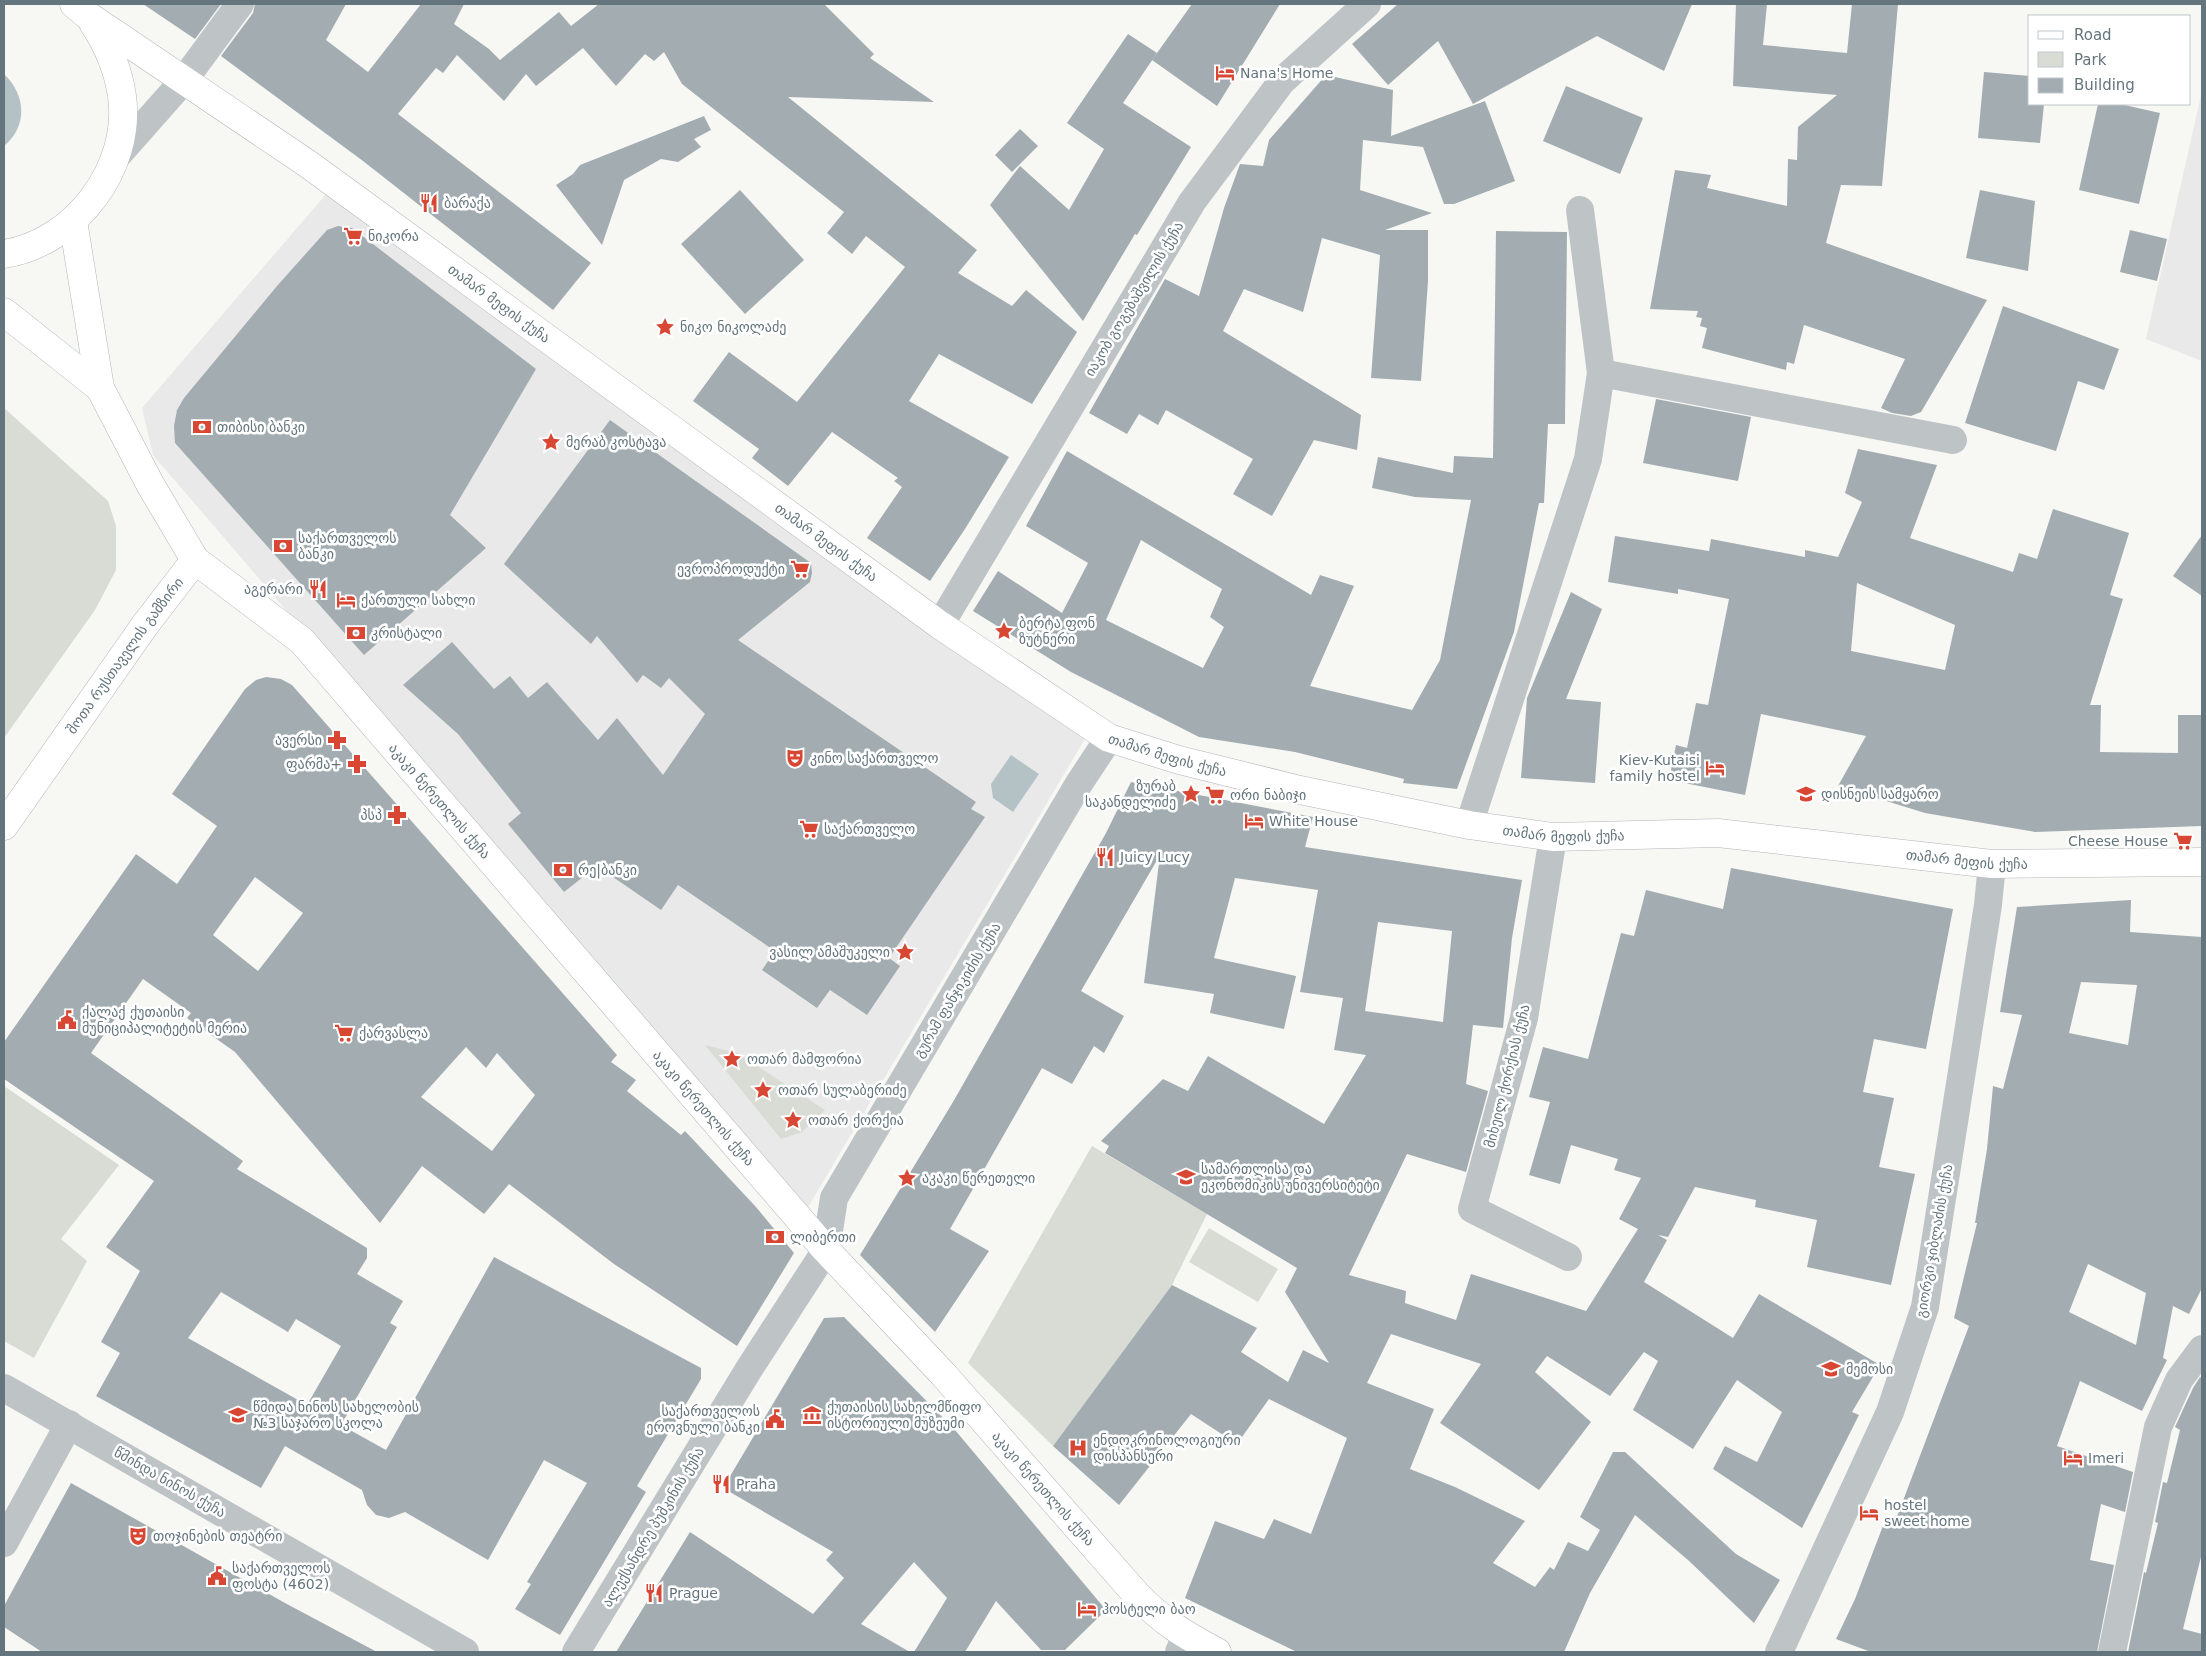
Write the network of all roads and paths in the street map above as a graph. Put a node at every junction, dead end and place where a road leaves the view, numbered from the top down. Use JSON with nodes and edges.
{"nodes":[{"id":1,"x":240,"y":4,"type":"edge"},
{"id":2,"x":1367,"y":4,"type":"edge"},
{"id":3,"x":81,"y":10,"type":"edge"},
{"id":4,"x":184,"y":80,"type":"junction"},
{"id":5,"x":116,"y":157,"type":"junction"},
{"id":6,"x":1580,"y":210,"type":"dead end"},
{"id":7,"x":73,"y":221,"type":"junction"},
{"id":8,"x":4,"y":254,"type":"edge"},
{"id":9,"x":4,"y":312,"type":"edge"},
{"id":10,"x":1602,"y":373,"type":"junction"},
{"id":11,"x":100,"y":388,"type":"junction"},
{"id":12,"x":1953,"y":440,"type":"dead end"},
{"id":13,"x":195,"y":560,"type":"junction"},
{"id":14,"x":940,"y":624,"type":"junction"},
{"id":15,"x":1109,"y":738,"type":"junction"},
{"id":16,"x":1469,"y":825,"type":"junction"},
{"id":17,"x":4,"y":826,"type":"edge"},
{"id":18,"x":1553,"y":837,"type":"junction"},
{"id":19,"x":2202,"y":862,"type":"edge"},
{"id":20,"x":1992,"y":864,"type":"junction"},
{"id":21,"x":826,"y":1250,"type":"junction"},
{"id":22,"x":1568,"y":1257,"type":"dead end"},
{"id":23,"x":2202,"y":1349,"type":"edge"},
{"id":24,"x":4,"y":1388,"type":"edge"},
{"id":25,"x":69,"y":1424,"type":"junction"},
{"id":26,"x":4,"y":1543,"type":"edge"},
{"id":27,"x":1183,"y":1644,"type":"edge"},
{"id":28,"x":465,"y":1652,"type":"edge"},
{"id":29,"x":576,"y":1652,"type":"edge"},
{"id":30,"x":1216,"y":1652,"type":"edge"},
{"id":31,"x":1779,"y":1652,"type":"edge"},
{"id":32,"x":2112,"y":1652,"type":"edge"}],
"edges":[{"from":1,"to":4,"type":"street"},
{"from":2,"to":14,"type":"street","name":"იაკობ გოგებაშვილის ქუჩა"},
{"from":3,"to":4,"type":"main road","name":"თამარ მეფის ქუჩა"},
{"from":3,"to":5,"type":"main road"},
{"from":4,"to":5,"type":"street"},
{"from":4,"to":14,"type":"main road","name":"თამარ მეფის ქუჩა"},
{"from":5,"to":7,"type":"main road"},
{"from":6,"to":10,"type":"street"},
{"from":7,"to":8,"type":"main road"},
{"from":7,"to":11,"type":"main road"},
{"from":9,"to":11,"type":"main road"},
{"from":10,"to":12,"type":"street"},
{"from":10,"to":16,"type":"street"},
{"from":11,"to":13,"type":"main road"},
{"from":13,"to":17,"type":"main road","name":"შოთა რუსთაველის გამზირი"},
{"from":13,"to":21,"type":"main road","name":"აკაკი წერეთლის ქუჩა"},
{"from":14,"to":15,"type":"main road","name":"თამარ მეფის ქუჩა"},
{"from":15,"to":16,"type":"main road","name":"თამარ მეფის ქუჩა"},
{"from":15,"to":21,"type":"street","name":"გურამ ფანჯიკიძის ქუჩა"},
{"from":16,"to":18,"type":"main road","name":"თამარ მეფის ქუჩა"},
{"from":18,"to":20,"type":"main road","name":"თამარ მეფის ქუჩა"},
{"from":18,"to":22,"type":"street","name":"მიხეილ ქორქიას ქუჩა"},
{"from":19,"to":20,"type":"main road","name":"თამარ მეფის ქუჩა"},
{"from":20,"to":31,"type":"street","name":"გიორგი ჯიბლაძის ქუჩა"},
{"from":21,"to":27,"type":"main road","name":"აკაკი წერეთლის ქუჩა"},
{"from":21,"to":29,"type":"street","name":"ალექსანდრე პუშკინის ქუჩა"},
{"from":23,"to":32,"type":"street"},
{"from":24,"to":25,"type":"street","name":"წმინდა ნინოს ქუჩა"},
{"from":25,"to":26,"type":"street"},
{"from":25,"to":28,"type":"street","name":"წმინდა ნინოს ქუჩა"},
{"from":27,"to":30,"type":"main road","name":"აკაკი წერეთლის ქუჩა"}]}
